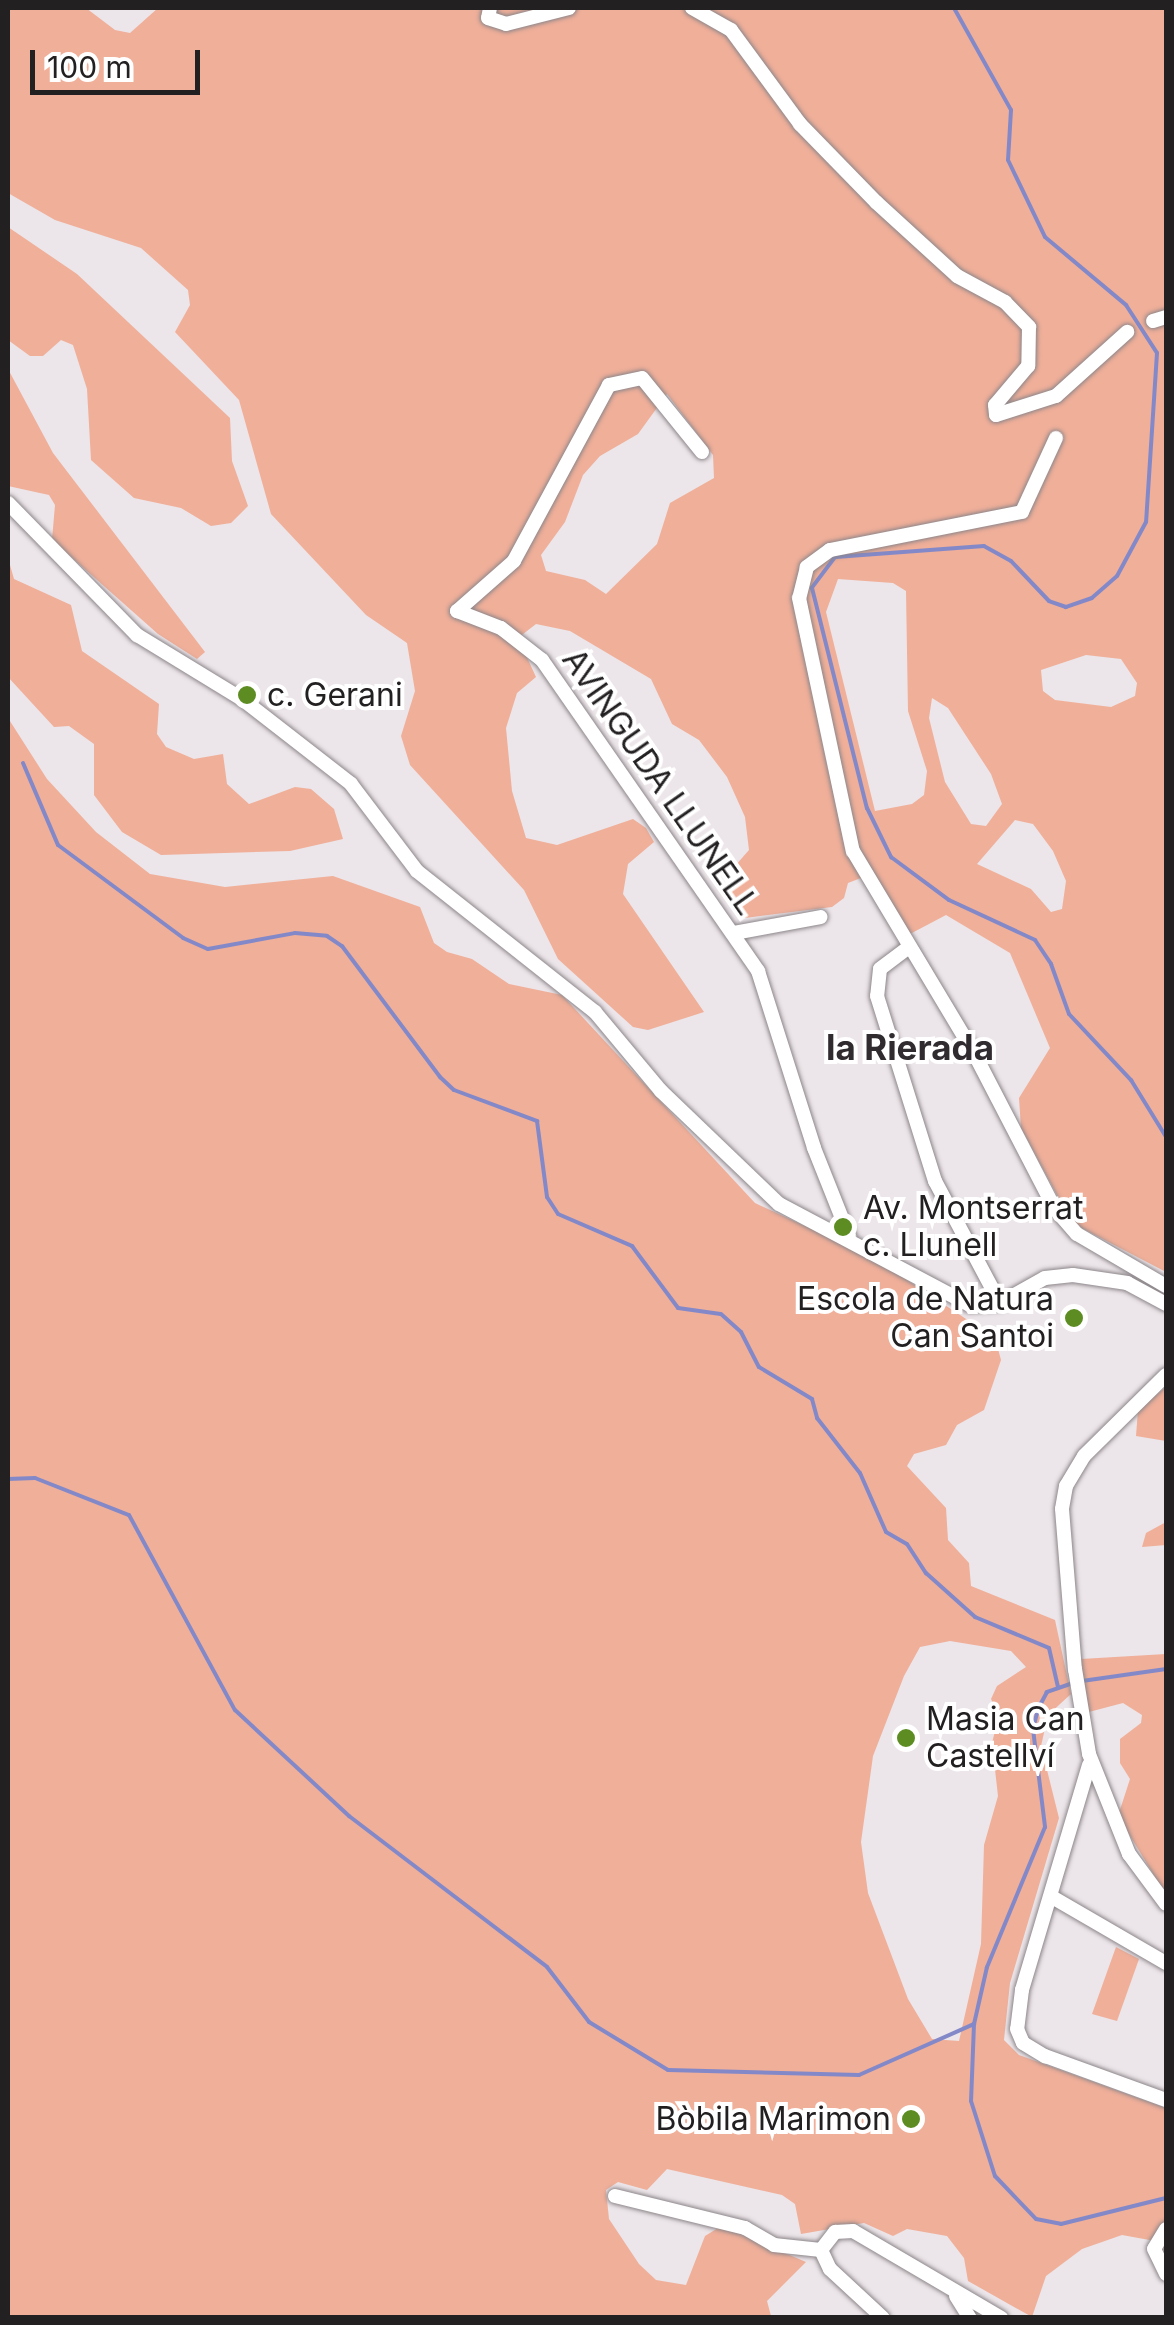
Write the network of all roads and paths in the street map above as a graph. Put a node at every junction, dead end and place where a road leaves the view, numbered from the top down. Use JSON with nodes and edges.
{"nodes":[{"id":1,"x":490,"y":8,"type":"edge"},
{"id":2,"x":569,"y":8,"type":"edge"},
{"id":3,"x":692,"y":8,"type":"edge"},
{"id":4,"x":1128,"y":332,"type":"dead end"},
{"id":5,"x":1056,"y":438,"type":"dead end"},
{"id":6,"x":702,"y":452,"type":"dead end"},
{"id":7,"x":8,"y":504,"type":"edge"},
{"id":8,"x":822,"y":917,"type":"dead end"},
{"id":9,"x":734,"y":933,"type":"junction"},
{"id":10,"x":909,"y":947,"type":"junction"},
{"id":11,"x":850,"y":1236,"type":"junction"},
{"id":12,"x":1166,"y":1286,"type":"edge"},
{"id":13,"x":1000,"y":1303,"type":"junction"},
{"id":14,"x":1166,"y":1304,"type":"edge"},
{"id":15,"x":1166,"y":1375,"type":"edge"},
{"id":16,"x":1089,"y":1754,"type":"junction"},
{"id":17,"x":1101,"y":1791,"type":"junction"},
{"id":18,"x":1078,"y":1799,"type":"junction"},
{"id":19,"x":1052,"y":1897,"type":"junction"},
{"id":20,"x":1166,"y":1904,"type":"edge"},
{"id":21,"x":1166,"y":1963,"type":"edge"},
{"id":22,"x":1166,"y":2100,"type":"edge"},
{"id":23,"x":615,"y":2196,"type":"dead end"},
{"id":24,"x":1166,"y":2229,"type":"edge"},
{"id":25,"x":821,"y":2250,"type":"junction"},
{"id":26,"x":1166,"y":2274,"type":"edge"},
{"id":27,"x":956,"y":2295,"type":"junction"},
{"id":28,"x":884,"y":2318,"type":"edge"},
{"id":29,"x":970,"y":2318,"type":"edge"},
{"id":30,"x":1001,"y":2318,"type":"edge"}],
"edges":[{"from":1,"to":2,"type":"street"},
{"from":3,"to":4,"type":"street"},
{"from":5,"to":10,"type":"street"},
{"from":6,"to":9,"type":"street","name":"AVINGUDA LLUNELL"},
{"from":7,"to":11,"type":"street"},
{"from":8,"to":9,"type":"street"},
{"from":9,"to":11,"type":"street","name":"AVINGUDA LLUNELL"},
{"from":10,"to":12,"type":"street"},
{"from":10,"to":13,"type":"street"},
{"from":11,"to":13,"type":"street"},
{"from":13,"to":14,"type":"street"},
{"from":15,"to":16,"type":"street"},
{"from":16,"to":17,"type":"street"},
{"from":16,"to":18,"type":"street"},
{"from":17,"to":18,"type":"street"},
{"from":17,"to":20,"type":"street"},
{"from":18,"to":19,"type":"street"},
{"from":19,"to":21,"type":"street"},
{"from":19,"to":22,"type":"street"},
{"from":23,"to":25,"type":"street"},
{"from":24,"to":26,"type":"street"},
{"from":25,"to":27,"type":"street"},
{"from":25,"to":28,"type":"street"},
{"from":27,"to":29,"type":"street"},
{"from":27,"to":30,"type":"street"}]}
